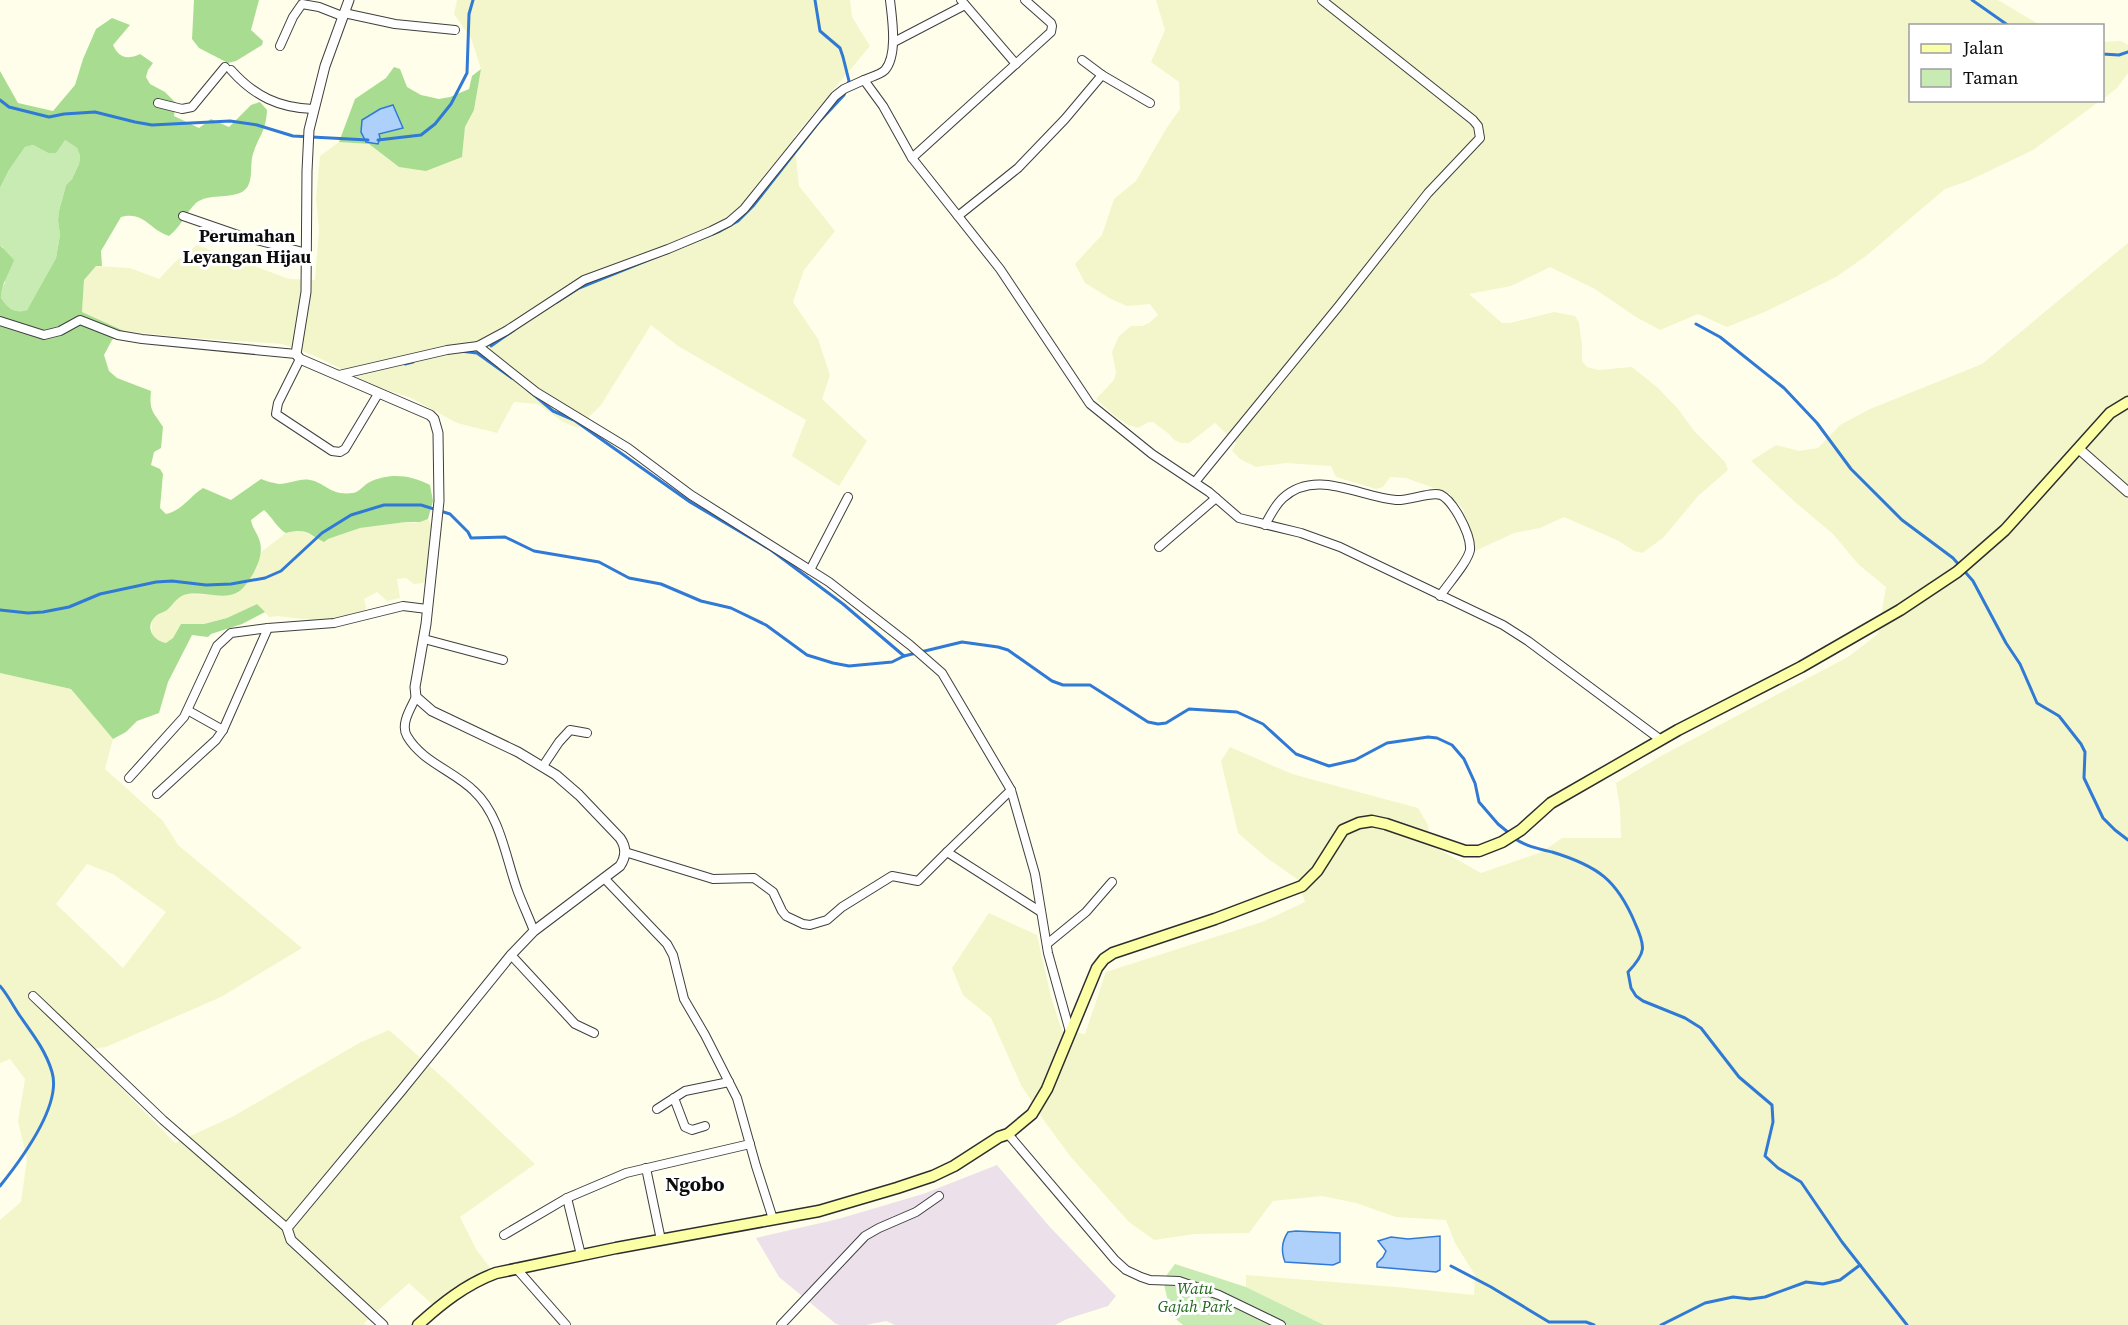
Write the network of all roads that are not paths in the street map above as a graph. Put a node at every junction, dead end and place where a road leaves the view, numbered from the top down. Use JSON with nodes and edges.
{"nodes":[{"id":1,"x":349,"y":0,"type":"edge"},
{"id":2,"x":891,"y":0,"type":"edge"},
{"id":3,"x":1025,"y":0,"type":"edge"},
{"id":4,"x":1322,"y":0,"type":"edge"},
{"id":5,"x":964,"y":2,"type":"edge"},
{"id":6,"x":343,"y":15,"type":"junction"},
{"id":7,"x":455,"y":30,"type":"dead end"},
{"id":8,"x":894,"y":42,"type":"junction"},
{"id":9,"x":280,"y":46,"type":"dead end"},
{"id":10,"x":1082,"y":60,"type":"dead end"},
{"id":11,"x":1016,"y":64,"type":"junction"},
{"id":12,"x":1102,"y":75,"type":"junction"},
{"id":13,"x":864,"y":80,"type":"junction"},
{"id":14,"x":158,"y":103,"type":"dead end"},
{"id":15,"x":1150,"y":103,"type":"dead end"},
{"id":16,"x":313,"y":109,"type":"junction"},
{"id":17,"x":912,"y":158,"type":"junction"},
{"id":18,"x":183,"y":216,"type":"dead end"},
{"id":19,"x":958,"y":216,"type":"junction"},
{"id":20,"x":307,"y":253,"type":"junction"},
{"id":21,"x":0,"y":321,"type":"edge"},
{"id":22,"x":478,"y":346,"type":"junction"},
{"id":23,"x":298,"y":357,"type":"junction"},
{"id":24,"x":339,"y":375,"type":"junction"},
{"id":25,"x":378,"y":394,"type":"junction"},
{"id":26,"x":2128,"y":402,"type":"edge"},
{"id":27,"x":2079,"y":448,"type":"junction"},
{"id":28,"x":1195,"y":482,"type":"junction"},
{"id":29,"x":2128,"y":492,"type":"edge"},
{"id":30,"x":848,"y":497,"type":"dead end"},
{"id":31,"x":1216,"y":498,"type":"junction"},
{"id":32,"x":1265,"y":525,"type":"junction"},
{"id":33,"x":1159,"y":547,"type":"dead end"},
{"id":34,"x":810,"y":570,"type":"junction"},
{"id":35,"x":1440,"y":596,"type":"junction"},
{"id":36,"x":427,"y":609,"type":"junction"},
{"id":37,"x":268,"y":628,"type":"junction"},
{"id":38,"x":424,"y":639,"type":"junction"},
{"id":39,"x":503,"y":660,"type":"dead end"},
{"id":40,"x":416,"y":697,"type":"junction"},
{"id":41,"x":189,"y":711,"type":"junction"},
{"id":42,"x":224,"y":730,"type":"junction"},
{"id":43,"x":587,"y":733,"type":"dead end"},
{"id":44,"x":1661,"y":740,"type":"junction"},
{"id":45,"x":543,"y":766,"type":"junction"},
{"id":46,"x":129,"y":778,"type":"dead end"},
{"id":47,"x":1011,"y":790,"type":"junction"},
{"id":48,"x":157,"y":794,"type":"dead end"},
{"id":49,"x":626,"y":852,"type":"junction"},
{"id":50,"x":947,"y":852,"type":"junction"},
{"id":51,"x":604,"y":879,"type":"junction"},
{"id":52,"x":1112,"y":882,"type":"dead end"},
{"id":53,"x":1041,"y":912,"type":"junction"},
{"id":54,"x":534,"y":931,"type":"junction"},
{"id":55,"x":1047,"y":944,"type":"junction"},
{"id":56,"x":511,"y":955,"type":"junction"},
{"id":57,"x":33,"y":996,"type":"dead end"},
{"id":58,"x":1070,"y":1032,"type":"junction"},
{"id":59,"x":594,"y":1033,"type":"dead end"},
{"id":60,"x":729,"y":1082,"type":"junction"},
{"id":61,"x":674,"y":1098,"type":"junction"},
{"id":62,"x":657,"y":1108,"type":"dead end"},
{"id":63,"x":705,"y":1126,"type":"dead end"},
{"id":64,"x":1008,"y":1134,"type":"junction"},
{"id":65,"x":750,"y":1144,"type":"junction"},
{"id":66,"x":646,"y":1168,"type":"junction"},
{"id":67,"x":939,"y":1196,"type":"dead end"},
{"id":68,"x":567,"y":1198,"type":"junction"},
{"id":69,"x":773,"y":1219,"type":"junction"},
{"id":70,"x":286,"y":1228,"type":"junction"},
{"id":71,"x":504,"y":1234,"type":"dead end"},
{"id":72,"x":661,"y":1240,"type":"junction"},
{"id":73,"x":581,"y":1255,"type":"junction"},
{"id":74,"x":516,"y":1268,"type":"junction"},
{"id":75,"x":383,"y":1325,"type":"edge"},
{"id":76,"x":418,"y":1325,"type":"edge"},
{"id":77,"x":566,"y":1325,"type":"edge"},
{"id":78,"x":781,"y":1325,"type":"edge"},
{"id":79,"x":1281,"y":1325,"type":"edge"}],
"edges":[{"from":1,"to":6,"type":"street"},
{"from":2,"to":8,"type":"street"},
{"from":3,"to":11,"type":"street"},
{"from":4,"to":28,"type":"street"},
{"from":5,"to":8,"type":"street"},
{"from":5,"to":11,"type":"street"},
{"from":6,"to":7,"type":"street"},
{"from":6,"to":9,"type":"street"},
{"from":6,"to":16,"type":"street"},
{"from":8,"to":13,"type":"street"},
{"from":10,"to":12,"type":"street"},
{"from":11,"to":17,"type":"street"},
{"from":12,"to":15,"type":"street"},
{"from":12,"to":19,"type":"street"},
{"from":13,"to":17,"type":"street"},
{"from":13,"to":22,"type":"street"},
{"from":14,"to":16,"type":"street"},
{"from":16,"to":20,"type":"street"},
{"from":17,"to":19,"type":"street"},
{"from":18,"to":20,"type":"street"},
{"from":19,"to":28,"type":"street"},
{"from":20,"to":23,"type":"street"},
{"from":21,"to":23,"type":"street"},
{"from":22,"to":24,"type":"street"},
{"from":22,"to":34,"type":"street"},
{"from":23,"to":24,"type":"street"},
{"from":23,"to":25,"type":"street"},
{"from":24,"to":25,"type":"street"},
{"from":25,"to":36,"type":"street"},
{"from":26,"to":27,"type":"main road"},
{"from":27,"to":29,"type":"street"},
{"from":27,"to":44,"type":"main road"},
{"from":28,"to":31,"type":"street"},
{"from":30,"to":34,"type":"street"},
{"from":31,"to":32,"type":"street"},
{"from":31,"to":33,"type":"street"},
{"from":32,"to":35,"type":"street"},
{"from":32,"to":35,"type":"street"},
{"from":34,"to":47,"type":"street"},
{"from":35,"to":44,"type":"street"},
{"from":36,"to":37,"type":"street"},
{"from":36,"to":38,"type":"street"},
{"from":37,"to":41,"type":"street"},
{"from":37,"to":42,"type":"street"},
{"from":38,"to":39,"type":"street"},
{"from":38,"to":40,"type":"street"},
{"from":40,"to":45,"type":"street"},
{"from":40,"to":54,"type":"street"},
{"from":41,"to":42,"type":"street"},
{"from":41,"to":46,"type":"street"},
{"from":42,"to":48,"type":"street"},
{"from":43,"to":45,"type":"street"},
{"from":44,"to":58,"type":"main road"},
{"from":45,"to":49,"type":"street"},
{"from":47,"to":50,"type":"street"},
{"from":47,"to":53,"type":"street"},
{"from":49,"to":50,"type":"street"},
{"from":49,"to":51,"type":"street"},
{"from":50,"to":53,"type":"street"},
{"from":51,"to":54,"type":"street"},
{"from":51,"to":60,"type":"street"},
{"from":52,"to":55,"type":"street"},
{"from":53,"to":55,"type":"street"},
{"from":54,"to":56,"type":"street"},
{"from":55,"to":58,"type":"street"},
{"from":56,"to":59,"type":"street"},
{"from":56,"to":70,"type":"street"},
{"from":57,"to":70,"type":"street"},
{"from":58,"to":64,"type":"main road"},
{"from":60,"to":61,"type":"street"},
{"from":60,"to":65,"type":"street"},
{"from":61,"to":62,"type":"street"},
{"from":61,"to":63,"type":"street"},
{"from":64,"to":69,"type":"main road"},
{"from":64,"to":79,"type":"street"},
{"from":65,"to":66,"type":"street"},
{"from":65,"to":69,"type":"street"},
{"from":66,"to":68,"type":"street"},
{"from":66,"to":72,"type":"street"},
{"from":67,"to":78,"type":"street"},
{"from":68,"to":71,"type":"street"},
{"from":68,"to":73,"type":"street"},
{"from":69,"to":72,"type":"main road"},
{"from":70,"to":75,"type":"street"},
{"from":72,"to":73,"type":"main road"},
{"from":73,"to":74,"type":"main road"},
{"from":74,"to":76,"type":"main road"},
{"from":74,"to":77,"type":"street"}]}
